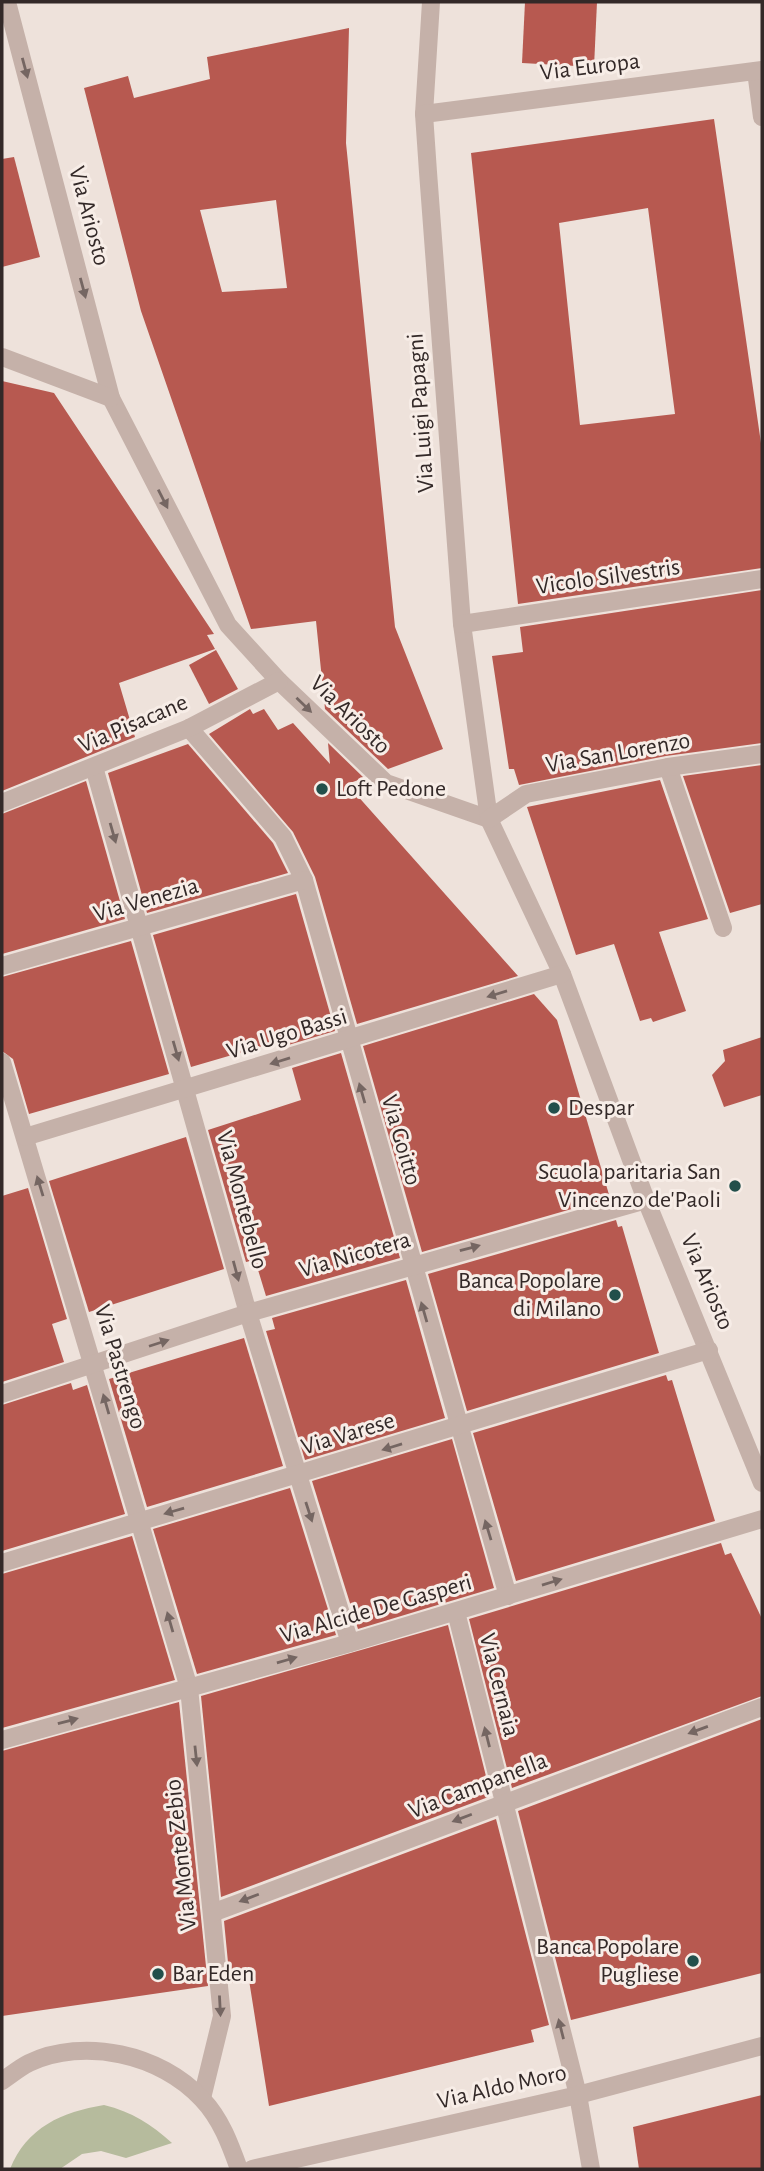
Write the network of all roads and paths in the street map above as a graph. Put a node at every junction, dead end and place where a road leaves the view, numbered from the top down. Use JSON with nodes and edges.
{"nodes":[{"id":1,"x":7,"y":2,"type":"edge"},
{"id":2,"x":430,"y":2,"type":"edge"},
{"id":3,"x":759,"y":70,"type":"edge"},
{"id":4,"x":424,"y":114,"type":"junction"},
{"id":5,"x":762,"y":117,"type":"edge"},
{"id":6,"x":2,"y":357,"type":"edge"},
{"id":7,"x":111,"y":398,"type":"junction"},
{"id":8,"x":762,"y":579,"type":"edge"},
{"id":9,"x":461,"y":624,"type":"junction"},
{"id":10,"x":279,"y":681,"type":"junction"},
{"id":11,"x":189,"y":728,"type":"junction"},
{"id":12,"x":762,"y":754,"type":"edge"},
{"id":13,"x":94,"y":767,"type":"junction"},
{"id":14,"x":668,"y":767,"type":"junction"},
{"id":15,"x":2,"y":803,"type":"edge"},
{"id":16,"x":489,"y":819,"type":"junction"},
{"id":17,"x":304,"y":880,"type":"junction"},
{"id":18,"x":141,"y":926,"type":"junction"},
{"id":19,"x":723,"y":928,"type":"dead end"},
{"id":20,"x":2,"y":966,"type":"edge"},
{"id":21,"x":562,"y":974,"type":"junction"},
{"id":22,"x":348,"y":1041,"type":"junction"},
{"id":23,"x":2,"y":1062,"type":"edge"},
{"id":24,"x":187,"y":1089,"type":"junction"},
{"id":25,"x":25,"y":1137,"type":"junction"},
{"id":26,"x":646,"y":1200,"type":"junction"},
{"id":27,"x":411,"y":1264,"type":"junction"},
{"id":28,"x":248,"y":1313,"type":"junction"},
{"id":29,"x":709,"y":1350,"type":"junction"},
{"id":30,"x":94,"y":1364,"type":"junction"},
{"id":31,"x":2,"y":1394,"type":"edge"},
{"id":32,"x":457,"y":1426,"type":"junction"},
{"id":33,"x":297,"y":1476,"type":"junction"},
{"id":34,"x":762,"y":1483,"type":"edge"},
{"id":35,"x":762,"y":1519,"type":"edge"},
{"id":36,"x":140,"y":1521,"type":"junction"},
{"id":37,"x":2,"y":1563,"type":"edge"},
{"id":38,"x":508,"y":1596,"type":"junction"},
{"id":39,"x":456,"y":1612,"type":"junction"},
{"id":40,"x":350,"y":1643,"type":"junction"},
{"id":41,"x":189,"y":1688,"type":"junction"},
{"id":42,"x":762,"y":1707,"type":"edge"},
{"id":43,"x":2,"y":1740,"type":"edge"},
{"id":44,"x":503,"y":1802,"type":"junction"},
{"id":45,"x":212,"y":1913,"type":"junction"},
{"id":46,"x":762,"y":2046,"type":"edge"},
{"id":47,"x":2,"y":2081,"type":"edge"},
{"id":48,"x":578,"y":2095,"type":"junction"},
{"id":49,"x":202,"y":2098,"type":"junction"},
{"id":50,"x":239,"y":2169,"type":"edge"},
{"id":51,"x":252,"y":2169,"type":"edge"},
{"id":52,"x":591,"y":2169,"type":"edge"}],
"edges":[{"from":1,"to":7,"type":"street","name":"Via Ariosto","one_way":true},
{"from":2,"to":4,"type":"street","name":"Via Luigi Papagni"},
{"from":3,"to":4,"type":"street","name":"Via Europa"},
{"from":3,"to":5,"type":"street"},
{"from":4,"to":9,"type":"street","name":"Via Luigi Papagni"},
{"from":6,"to":7,"type":"street"},
{"from":7,"to":10,"type":"street","name":"Via Ariosto","one_way":true},
{"from":8,"to":9,"type":"street","name":"Vicolo Silvestris"},
{"from":9,"to":16,"type":"street","name":"Via Luigi Papagni"},
{"from":10,"to":11,"type":"street","name":"Via Pisacane"},
{"from":10,"to":16,"type":"street","name":"Via Ariosto","one_way":true},
{"from":11,"to":13,"type":"street","name":"Via Pisacane"},
{"from":11,"to":17,"type":"street","name":"Via Goitto"},
{"from":12,"to":14,"type":"street","name":"Via San Lorenzo"},
{"from":13,"to":15,"type":"street","name":"Via Pisacane"},
{"from":13,"to":18,"type":"street","name":"Via Montebello","one_way":true},
{"from":14,"to":16,"type":"street","name":"Via San Lorenzo"},
{"from":14,"to":19,"type":"street"},
{"from":16,"to":21,"type":"street","name":"Via Ariosto"},
{"from":17,"to":18,"type":"street","name":"Via Venezia"},
{"from":17,"to":22,"type":"street","name":"Via Goitto"},
{"from":18,"to":20,"type":"street","name":"Via Venezia"},
{"from":18,"to":24,"type":"street","name":"Via Montebello","one_way":true},
{"from":21,"to":22,"type":"street","name":"Via Ugo Bassi","one_way":true},
{"from":21,"to":26,"type":"street","name":"Via Ariosto"},
{"from":22,"to":24,"type":"street","name":"Via Ugo Bassi","one_way":true},
{"from":27,"to":22,"type":"street","name":"Via Goitto","one_way":true},
{"from":23,"to":25,"type":"street","name":"Via Pastrengo"},
{"from":24,"to":25,"type":"street","name":"Via Ugo Bassi"},
{"from":24,"to":28,"type":"street","name":"Via Montebello","one_way":true},
{"from":30,"to":25,"type":"street","name":"Via Pastrengo","one_way":true},
{"from":27,"to":26,"type":"street","name":"Via Nicotera","one_way":true},
{"from":26,"to":29,"type":"street","name":"Via Ariosto"},
{"from":27,"to":28,"type":"street","name":"Via Nicotera"},
{"from":32,"to":27,"type":"street","name":"Via Goitto","one_way":true},
{"from":30,"to":28,"type":"street","name":"Via Nicotera","one_way":true},
{"from":28,"to":33,"type":"street","name":"Via Montebello"},
{"from":29,"to":32,"type":"street","name":"Via Varese"},
{"from":29,"to":34,"type":"street","name":"Via Ariosto"},
{"from":30,"to":31,"type":"street","name":"Via Nicotera"},
{"from":36,"to":30,"type":"street","name":"Via Pastrengo","one_way":true},
{"from":32,"to":33,"type":"street","name":"Via Varese","one_way":true},
{"from":38,"to":32,"type":"street","name":"Via Goitto","one_way":true},
{"from":33,"to":36,"type":"street","name":"Via Varese","one_way":true},
{"from":33,"to":40,"type":"street","name":"Via Montebello","one_way":true},
{"from":38,"to":35,"type":"street","name":"Via Alcide De Gasperi","one_way":true},
{"from":36,"to":37,"type":"street","name":"Via Varese"},
{"from":41,"to":36,"type":"street","name":"Via Pastrengo","one_way":true},
{"from":38,"to":39,"type":"street","name":"Via Alcide De Gasperi"},
{"from":39,"to":40,"type":"street","name":"Via Alcide De Gasperi"},
{"from":44,"to":39,"type":"street","name":"Via Cernaia","one_way":true},
{"from":41,"to":40,"type":"street","name":"Via Alcide De Gasperi","one_way":true},
{"from":43,"to":41,"type":"street","name":"Via Alcide De Gasperi","one_way":true},
{"from":41,"to":45,"type":"street","name":"Via Monte Zebio","one_way":true},
{"from":42,"to":44,"type":"street","name":"Via Campanella","one_way":true},
{"from":44,"to":45,"type":"street","name":"Via Campanella","one_way":true},
{"from":48,"to":44,"type":"street","name":"Via Cernaia","one_way":true},
{"from":45,"to":49,"type":"street","name":"Via Monte Zebio","one_way":true},
{"from":46,"to":48,"type":"street","name":"Via Aldo Moro"},
{"from":47,"to":49,"type":"street"},
{"from":48,"to":51,"type":"street","name":"Via Aldo Moro"},
{"from":48,"to":52,"type":"street","name":"Via Cernaia"},
{"from":49,"to":50,"type":"street"}]}
